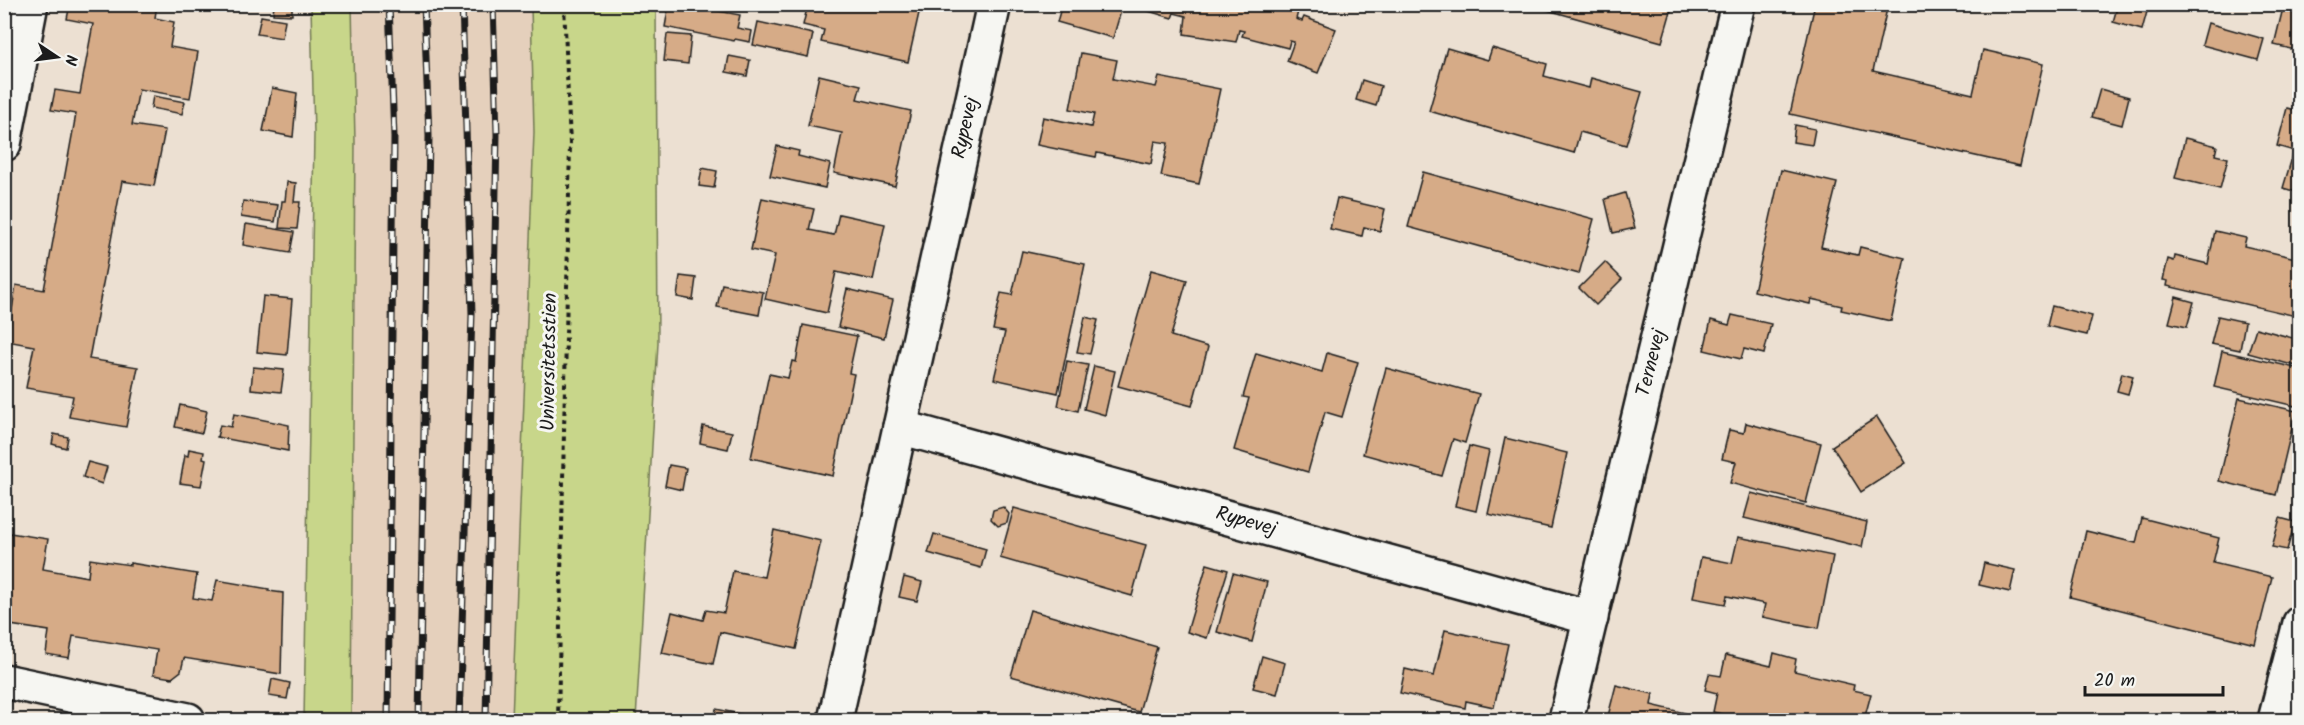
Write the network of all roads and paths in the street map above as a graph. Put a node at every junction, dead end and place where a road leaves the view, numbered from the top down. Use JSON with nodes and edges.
{"nodes":[{"id":1,"x":31,"y":4,"type":"edge"},
{"id":2,"x":564,"y":4,"type":"edge"},
{"id":3,"x":994,"y":4,"type":"edge"},
{"id":4,"x":1738,"y":4,"type":"edge"},
{"id":5,"x":4,"y":144,"type":"edge"},
{"id":6,"x":900,"y":427,"type":"junction"},
{"id":7,"x":1591,"y":618,"type":"junction"},
{"id":8,"x":2300,"y":623,"type":"edge"},
{"id":9,"x":4,"y":681,"type":"edge"},
{"id":10,"x":188,"y":720,"type":"edge"},
{"id":11,"x":558,"y":720,"type":"edge"},
{"id":12,"x":835,"y":720,"type":"edge"},
{"id":13,"x":1566,"y":720,"type":"edge"},
{"id":14,"x":2275,"y":720,"type":"edge"}],
"edges":[{"from":1,"to":5,"type":"street"},
{"from":2,"to":11,"type":"path","name":"Universitetsstien"},
{"from":3,"to":6,"type":"street","name":"Rypevej"},
{"from":4,"to":7,"type":"street","name":"Ternevej"},
{"from":6,"to":7,"type":"street","name":"Rypevej"},
{"from":6,"to":12,"type":"street","name":"Rypevej"},
{"from":7,"to":13,"type":"street","name":"Ternevej"},
{"from":8,"to":14,"type":"street"},
{"from":9,"to":10,"type":"street"}]}
